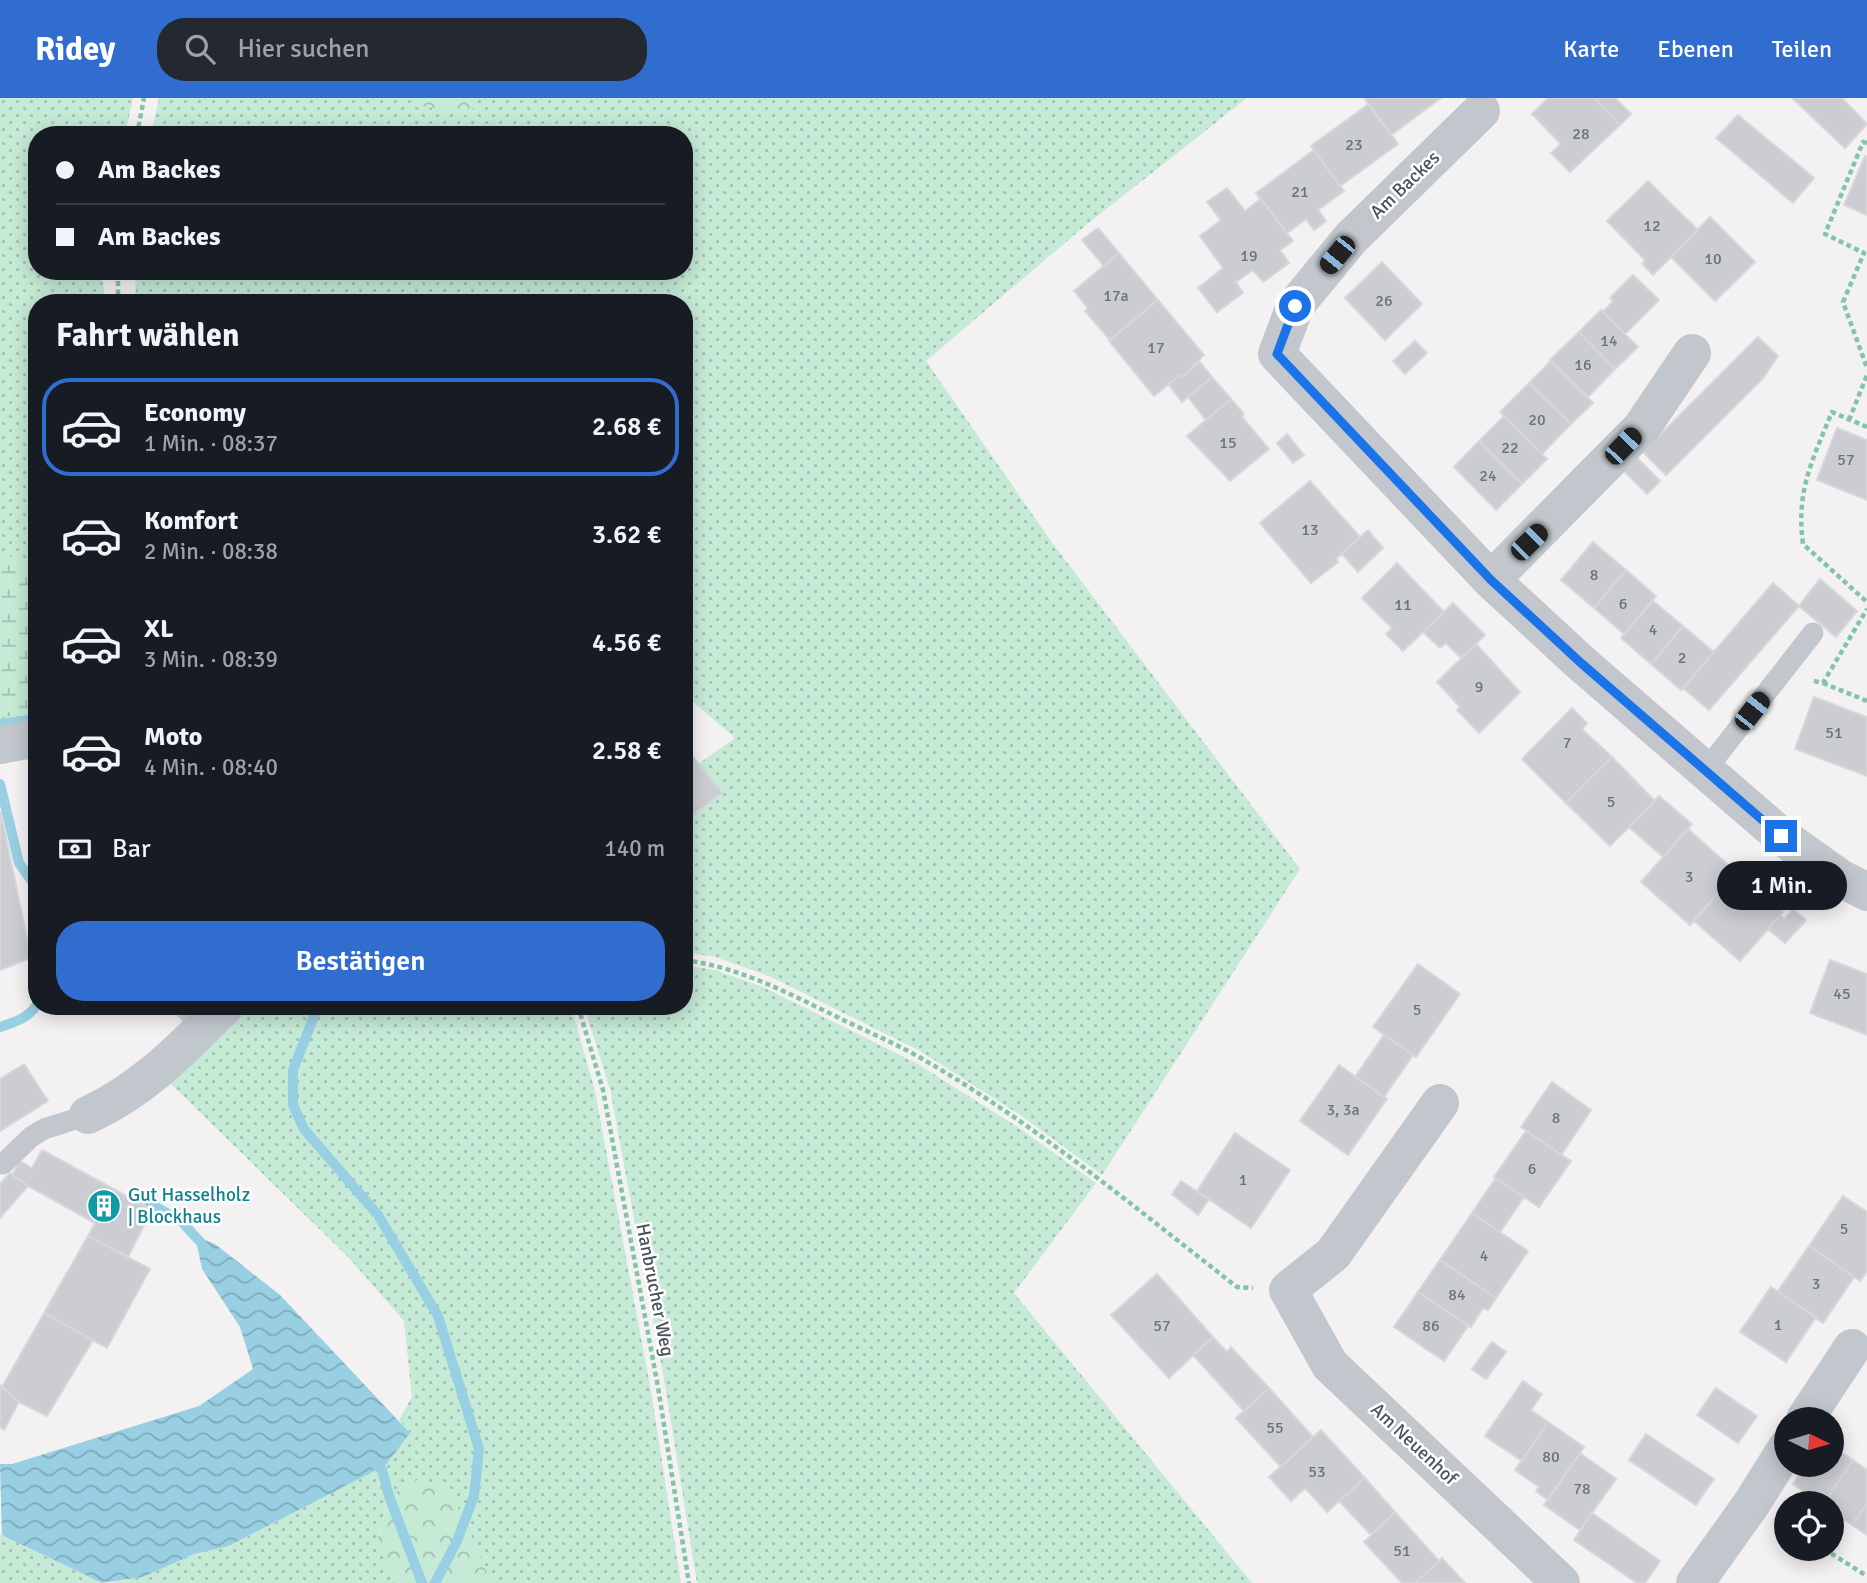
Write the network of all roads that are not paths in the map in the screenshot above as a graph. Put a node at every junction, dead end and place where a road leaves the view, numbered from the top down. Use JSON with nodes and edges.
{"nodes":[{"id":1,"x":1481,"y":111,"type":"dead end"},
{"id":2,"x":1692,"y":353,"type":"dead end"},
{"id":3,"x":1491,"y":580,"type":"junction"},
{"id":4,"x":1813,"y":633,"type":"dead end"},
{"id":5,"x":28,"y":740,"type":"edge"},
{"id":6,"x":0,"y":746,"type":"edge"},
{"id":7,"x":1705,"y":771,"type":"junction"},
{"id":8,"x":1867,"y":892,"type":"edge"},
{"id":9,"x":216,"y":1015,"type":"edge"},
{"id":10,"x":1440,"y":1103,"type":"dead end"},
{"id":11,"x":88,"y":1115,"type":"joint"},
{"id":12,"x":3,"y":1164,"type":"dead end"},
{"id":13,"x":1852,"y":1348,"type":"dead end"},
{"id":14,"x":1813,"y":1407,"type":"edge"},
{"id":15,"x":1774,"y":1468,"type":"edge"},
{"id":16,"x":1561,"y":1583,"type":"edge"},
{"id":17,"x":1695,"y":1583,"type":"edge"}],
"edges":[{"from":1,"to":3,"type":"street","name":"Am Backes"},
{"from":2,"to":3,"type":"street"},
{"from":3,"to":7,"type":"street","name":"Am Backes"},
{"from":4,"to":7,"type":"lane"},
{"from":5,"to":6,"type":"street"},
{"from":7,"to":8,"type":"street","name":"Am Backes"},
{"from":9,"to":11,"type":"street"},
{"from":10,"to":16,"type":"street","name":"Am Neuenhof"},
{"from":11,"to":12,"type":"lane"},
{"from":13,"to":14,"type":"street"},
{"from":15,"to":17,"type":"street"}]}
